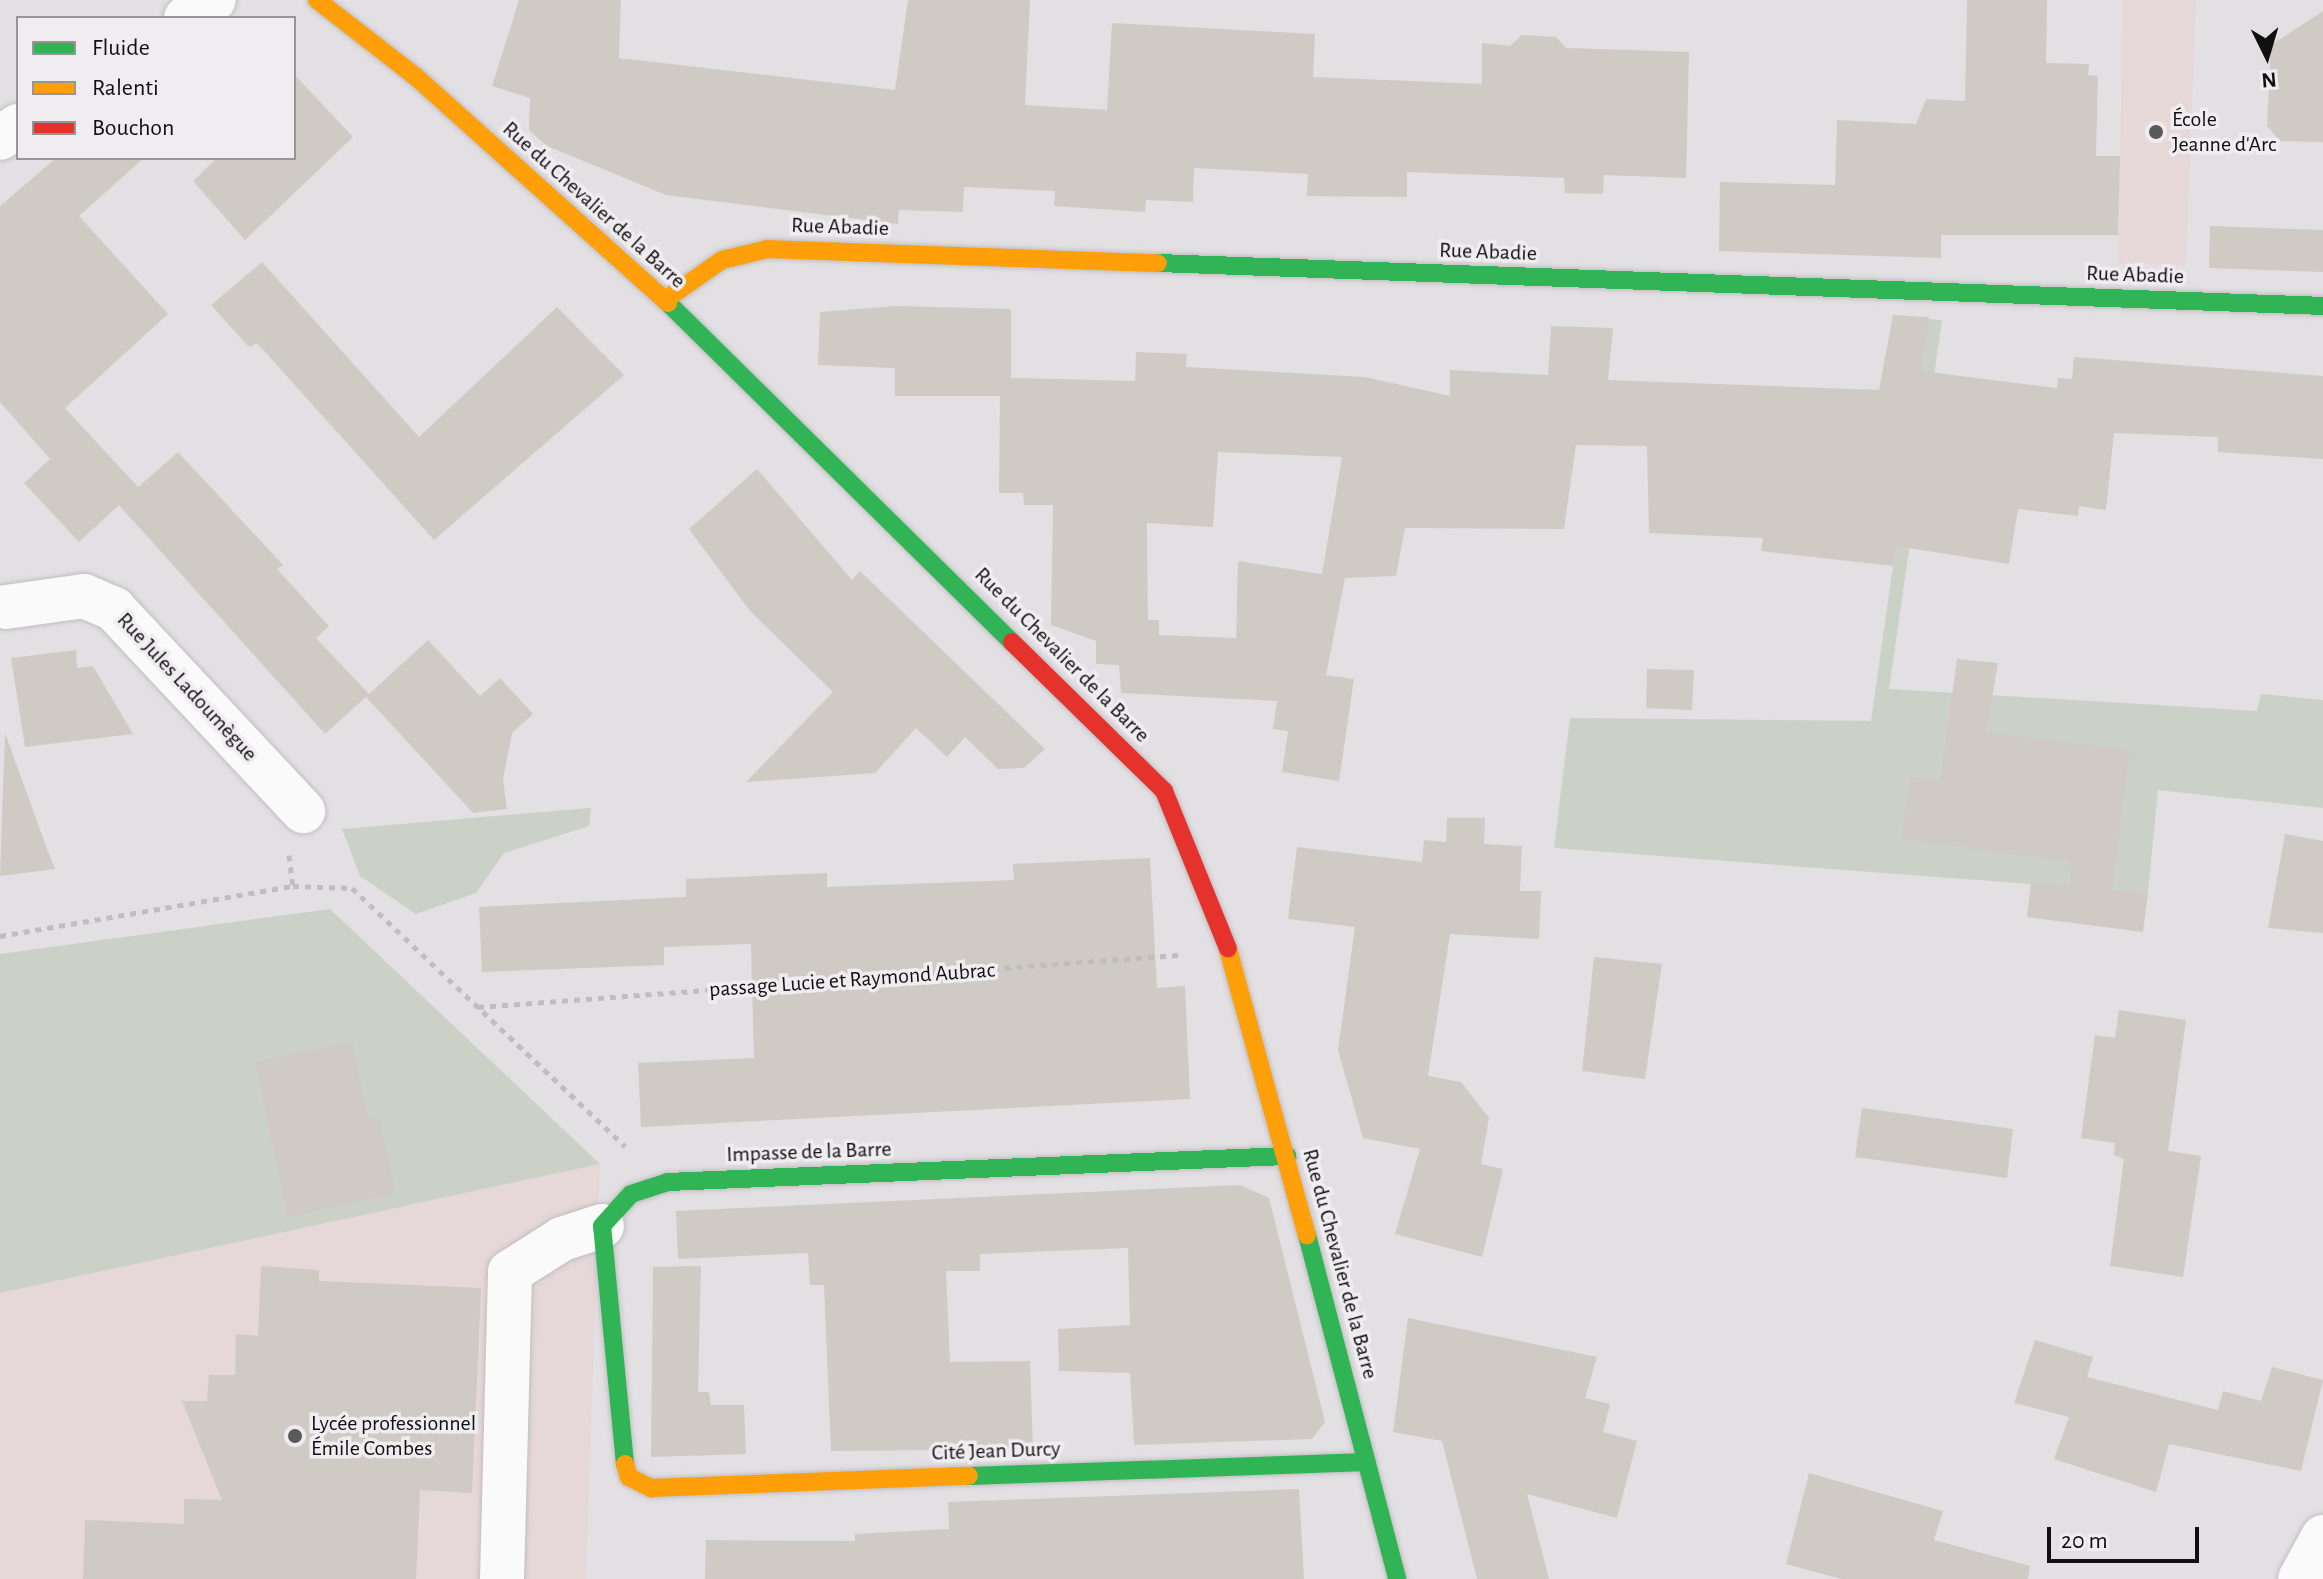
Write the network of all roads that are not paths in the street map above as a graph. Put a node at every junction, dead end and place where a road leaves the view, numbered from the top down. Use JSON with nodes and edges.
{"nodes":[{"id":1,"x":214,"y":0,"type":"edge"},
{"id":2,"x":317,"y":0,"type":"edge"},
{"id":3,"x":189,"y":16,"type":"edge"},
{"id":4,"x":665,"y":300,"type":"junction"},
{"id":5,"x":2323,"y":306,"type":"edge"},
{"id":6,"x":2,"y":604,"type":"edge"},
{"id":7,"x":303,"y":811,"type":"dead end"},
{"id":8,"x":1287,"y":1156,"type":"junction"},
{"id":9,"x":602,"y":1226,"type":"junction"},
{"id":10,"x":1367,"y":1462,"type":"junction"},
{"id":11,"x":2323,"y":1537,"type":"edge"},
{"id":12,"x":502,"y":1579,"type":"edge"},
{"id":13,"x":1397,"y":1579,"type":"edge"},
{"id":14,"x":2300,"y":1579,"type":"edge"}],
"edges":[{"from":1,"to":3,"type":"street"},
{"from":2,"to":4,"type":"street","name":"Rue du Chevalier de la Barre"},
{"from":4,"to":5,"type":"street","name":"Rue Abadie"},
{"from":4,"to":8,"type":"street","name":"Rue du Chevalier de la Barre"},
{"from":6,"to":7,"type":"street","name":"Rue Jules Ladoumègue"},
{"from":8,"to":9,"type":"street","name":"Impasse de la Barre"},
{"from":8,"to":10,"type":"street","name":"Rue du Chevalier de la Barre"},
{"from":9,"to":10,"type":"street","name":"Cité Jean Durcy"},
{"from":9,"to":12,"type":"street"},
{"from":10,"to":13,"type":"street","name":"Rue du Chevalier de la Barre"},
{"from":11,"to":14,"type":"street"}]}
